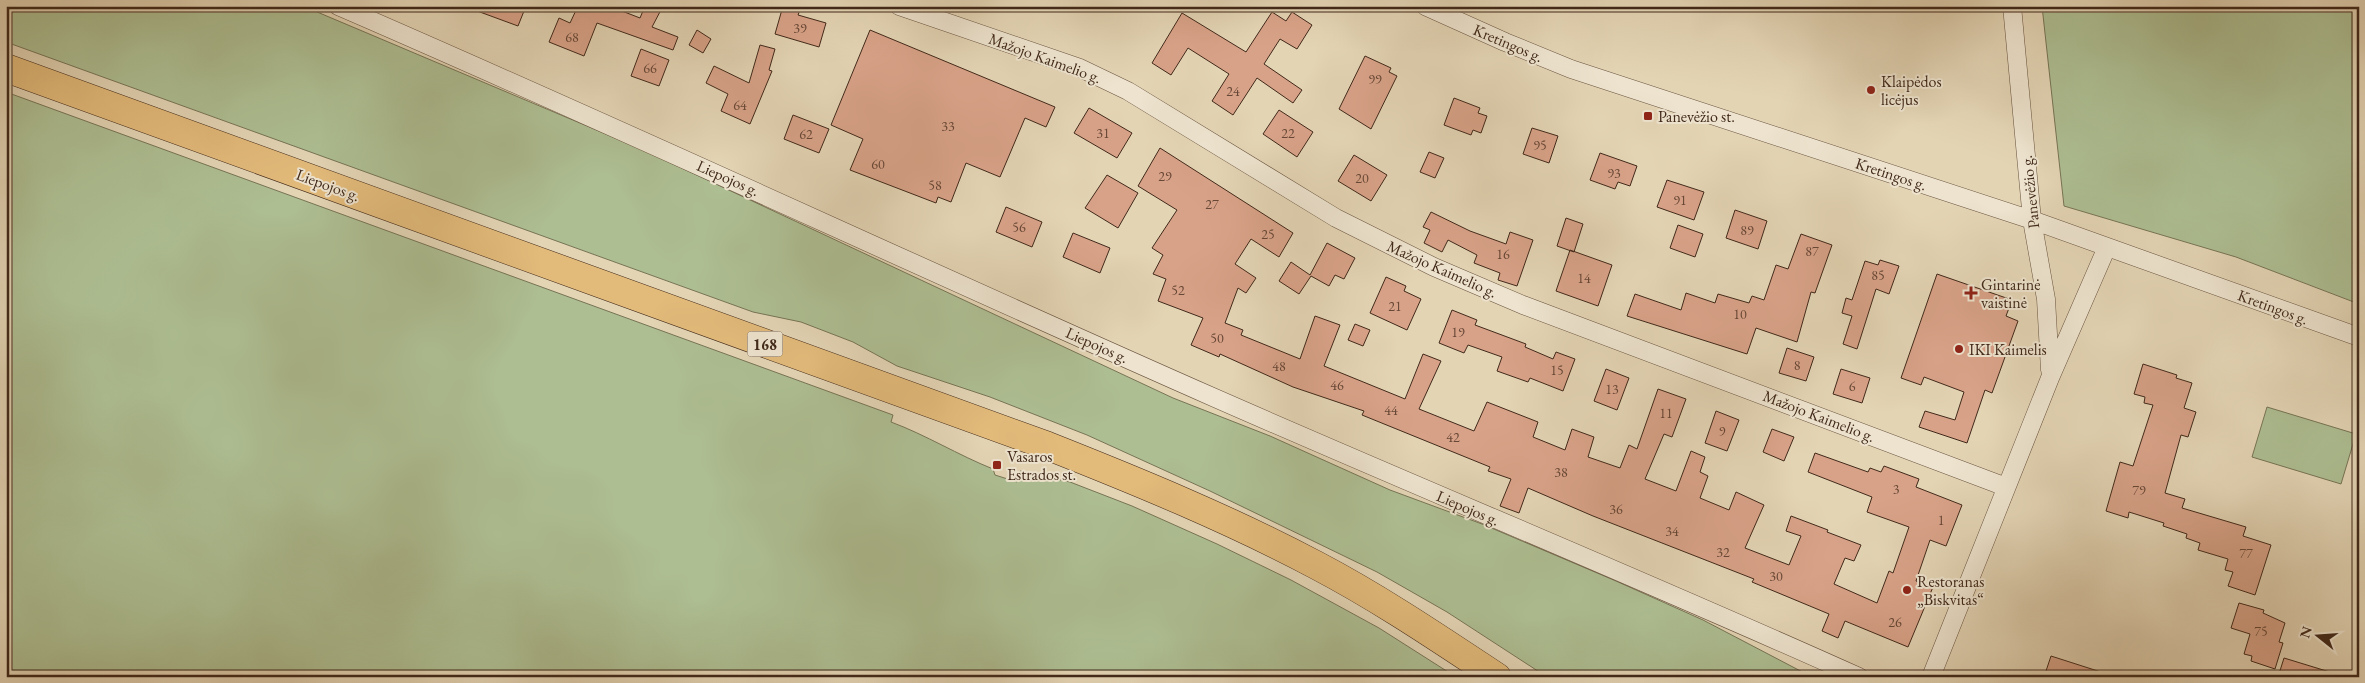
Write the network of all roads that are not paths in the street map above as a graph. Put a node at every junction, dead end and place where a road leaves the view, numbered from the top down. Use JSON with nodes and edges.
{"nodes":[{"id":1,"x":338,"y":6,"type":"edge"},
{"id":2,"x":899,"y":6,"type":"edge"},
{"id":3,"x":1425,"y":6,"type":"edge"},
{"id":4,"x":2012,"y":6,"type":"edge"},
{"id":5,"x":6,"y":68,"type":"edge"},
{"id":6,"x":2032,"y":220,"type":"junction"},
{"id":7,"x":2107,"y":248,"type":"junction"},
{"id":8,"x":2359,"y":337,"type":"edge"},
{"id":9,"x":2050,"y":378,"type":"junction"},
{"id":10,"x":2006,"y":487,"type":"junction"},
{"id":11,"x":1497,"y":677,"type":"edge"},
{"id":12,"x":1859,"y":677,"type":"edge"},
{"id":13,"x":1930,"y":677,"type":"edge"}],
"edges":[{"from":1,"to":12,"type":"street","name":"Liepojos g."},
{"from":2,"to":10,"type":"street","name":"Mažojo Kaimelio g."},
{"from":3,"to":6,"type":"street","name":"Kretingos g."},
{"from":4,"to":6,"type":"street","name":"Panevėžio g."},
{"from":5,"to":11,"type":"main road","name":"Liepojos g.","number":"168"},
{"from":6,"to":7,"type":"street","name":"Kretingos g."},
{"from":6,"to":9,"type":"street","name":"Panevėžio g."},
{"from":7,"to":8,"type":"street","name":"Kretingos g."},
{"from":7,"to":9,"type":"street","name":"Panevėžio g."},
{"from":9,"to":10,"type":"street","name":"Panevėžio g."},
{"from":10,"to":13,"type":"street","name":"Panevėžio g."}]}
